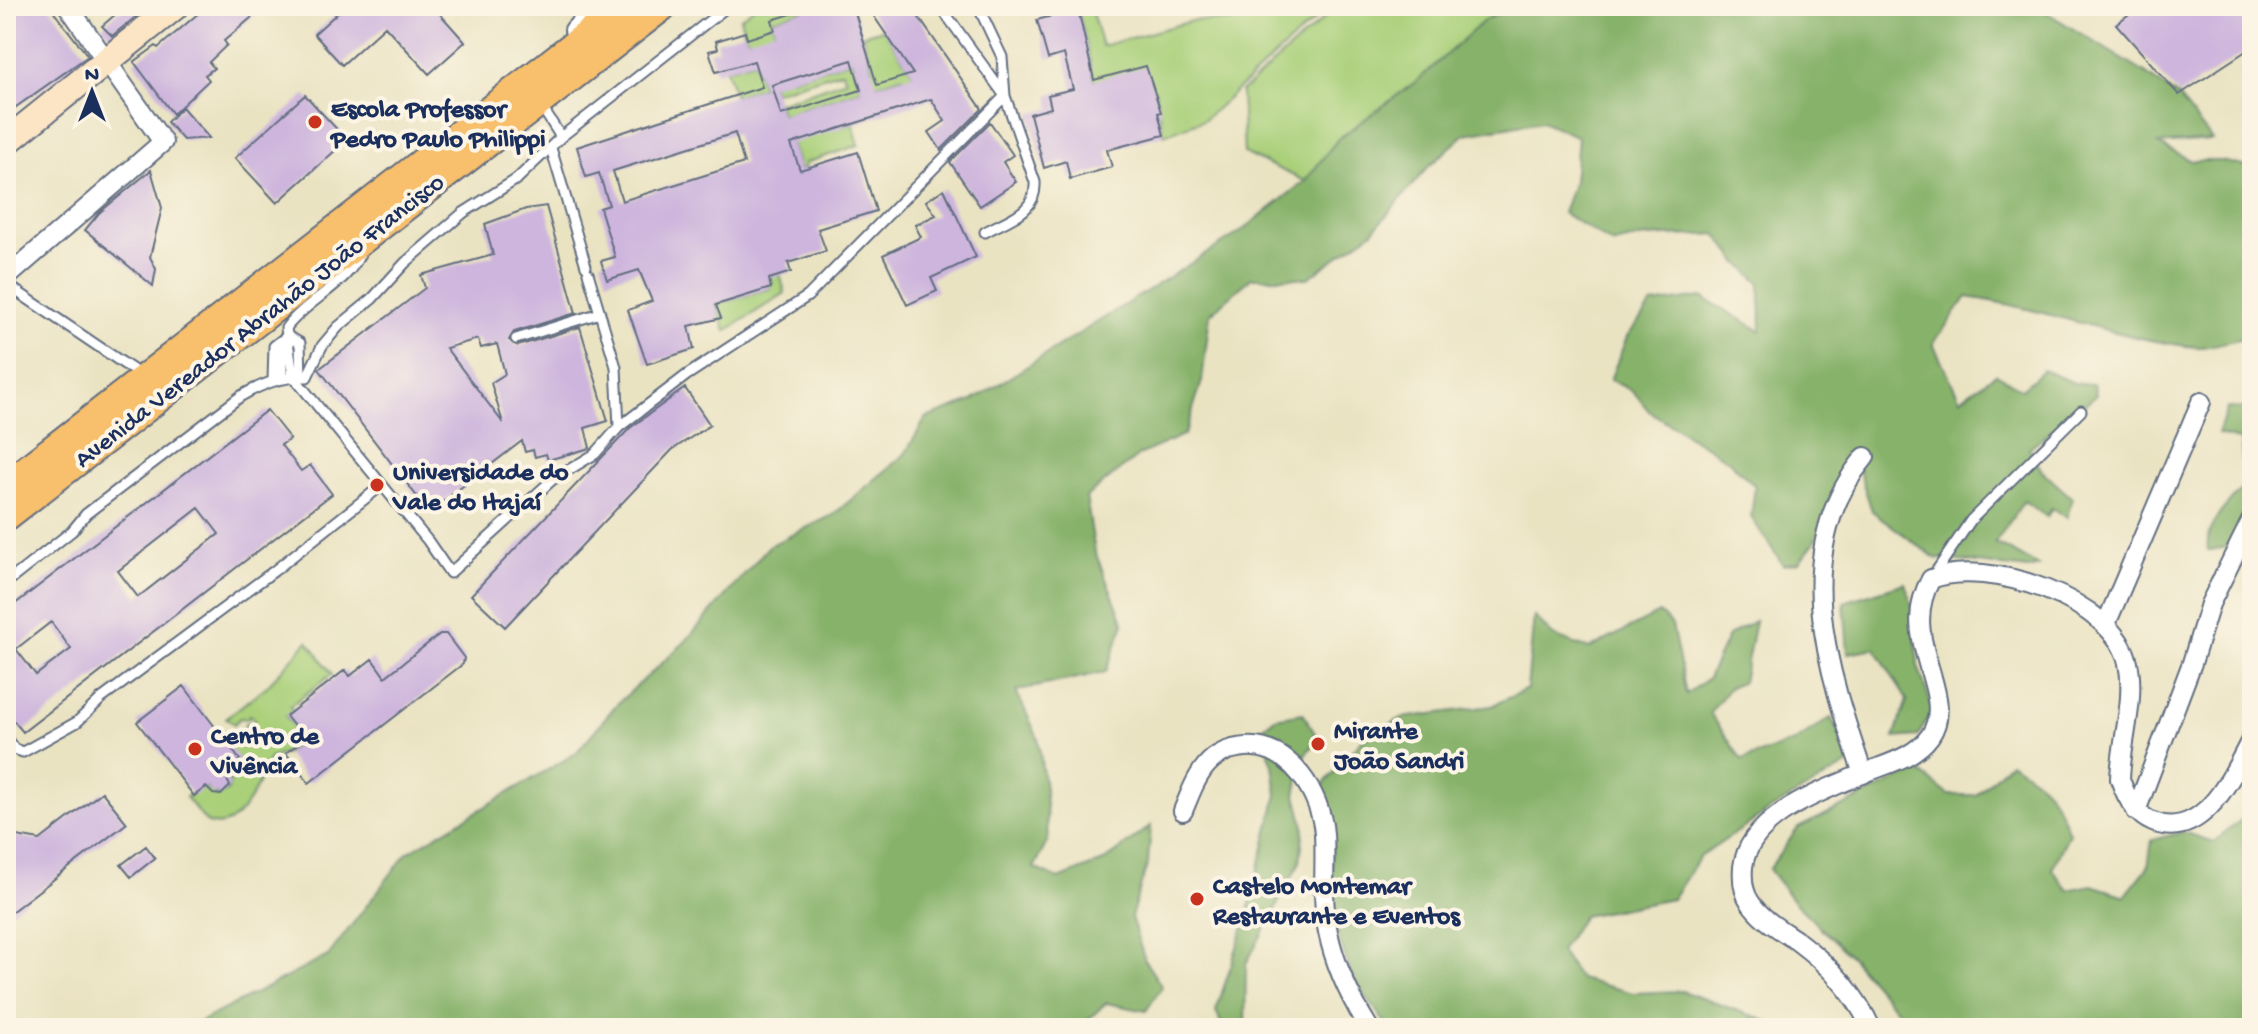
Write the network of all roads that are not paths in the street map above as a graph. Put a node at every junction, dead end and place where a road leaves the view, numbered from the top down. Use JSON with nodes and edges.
{"nodes":[{"id":1,"x":68,"y":6,"type":"edge"},
{"id":2,"x":175,"y":6,"type":"edge"},
{"id":3,"x":596,"y":6,"type":"edge"},
{"id":4,"x":626,"y":6,"type":"edge"},
{"id":5,"x":661,"y":6,"type":"edge"},
{"id":6,"x":728,"y":6,"type":"edge"},
{"id":7,"x":940,"y":6,"type":"edge"},
{"id":8,"x":978,"y":6,"type":"edge"},
{"id":9,"x":566,"y":53,"type":"junction"},
{"id":10,"x":107,"y":62,"type":"junction"},
{"id":11,"x":1005,"y":96,"type":"junction"},
{"id":12,"x":538,"y":103,"type":"junction"},
{"id":13,"x":561,"y":137,"type":"junction"},
{"id":14,"x":6,"y":142,"type":"edge"},
{"id":15,"x":551,"y":148,"type":"junction"},
{"id":16,"x":985,"y":232,"type":"dead end"},
{"id":17,"x":366,"y":235,"type":"junction"},
{"id":18,"x":6,"y":281,"type":"edge"},
{"id":19,"x":600,"y":313,"type":"junction"},
{"id":20,"x":287,"y":336,"type":"junction"},
{"id":21,"x":516,"y":339,"type":"dead end"},
{"id":22,"x":297,"y":376,"type":"junction"},
{"id":23,"x":147,"y":379,"type":"junction"},
{"id":24,"x":278,"y":380,"type":"junction"},
{"id":25,"x":2201,"y":402,"type":"dead end"},
{"id":26,"x":2081,"y":411,"type":"dead end"},
{"id":27,"x":619,"y":427,"type":"junction"},
{"id":28,"x":1865,"y":457,"type":"dead end"},
{"id":29,"x":381,"y":486,"type":"junction"},
{"id":30,"x":6,"y":487,"type":"edge"},
{"id":31,"x":6,"y":515,"type":"edge"},
{"id":32,"x":2252,"y":519,"type":"edge"},
{"id":33,"x":1931,"y":579,"type":"junction"},
{"id":34,"x":6,"y":583,"type":"edge"},
{"id":35,"x":2106,"y":624,"type":"junction"},
{"id":36,"x":6,"y":738,"type":"edge"},
{"id":37,"x":2252,"y":738,"type":"edge"},
{"id":38,"x":1863,"y":774,"type":"junction"},
{"id":39,"x":1183,"y":811,"type":"dead end"},
{"id":40,"x":2136,"y":811,"type":"junction"},
{"id":41,"x":1369,"y":1028,"type":"edge"},
{"id":42,"x":1871,"y":1028,"type":"edge"}],
"edges":[{"from":1,"to":10,"type":"street"},
{"from":2,"to":10,"type":"main road"},
{"from":3,"to":9,"type":"street"},
{"from":4,"to":9,"type":"main road","name":"Avenida Vereador Abrahão João Francisco"},
{"from":5,"to":12,"type":"main road","name":"Avenida Vereador Abrahão João Francisco"},
{"from":6,"to":13,"type":"lane"},
{"from":7,"to":11,"type":"lane"},
{"from":8,"to":11,"type":"lane"},
{"from":9,"to":23,"type":"main road","name":"Avenida Vereador Abrahão João Francisco"},
{"from":10,"to":14,"type":"main road"},
{"from":10,"to":18,"type":"street"},
{"from":11,"to":16,"type":"lane"},
{"from":11,"to":27,"type":"lane"},
{"from":12,"to":13,"type":"lane"},
{"from":12,"to":17,"type":"main road","name":"Avenida Vereador Abrahão João Francisco"},
{"from":13,"to":15,"type":"lane"},
{"from":15,"to":19,"type":"lane"},
{"from":15,"to":22,"type":"lane"},
{"from":17,"to":20,"type":"lane"},
{"from":17,"to":31,"type":"main road","name":"Avenida Vereador Abrahão João Francisco"},
{"from":18,"to":23,"type":"lane"},
{"from":19,"to":21,"type":"lane"},
{"from":19,"to":27,"type":"lane"},
{"from":20,"to":22,"type":"lane"},
{"from":20,"to":24,"type":"lane"},
{"from":22,"to":24,"type":"lane"},
{"from":22,"to":29,"type":"lane"},
{"from":23,"to":30,"type":"main road","name":"Avenida Vereador Abrahão João Francisco"},
{"from":24,"to":34,"type":"lane"},
{"from":25,"to":35,"type":"street"},
{"from":26,"to":33,"type":"lane"},
{"from":27,"to":29,"type":"lane"},
{"from":28,"to":38,"type":"street"},
{"from":29,"to":36,"type":"lane"},
{"from":32,"to":40,"type":"street"},
{"from":33,"to":35,"type":"street"},
{"from":33,"to":38,"type":"street"},
{"from":35,"to":40,"type":"street"},
{"from":37,"to":40,"type":"street"},
{"from":38,"to":42,"type":"street"},
{"from":39,"to":41,"type":"street"}]}
